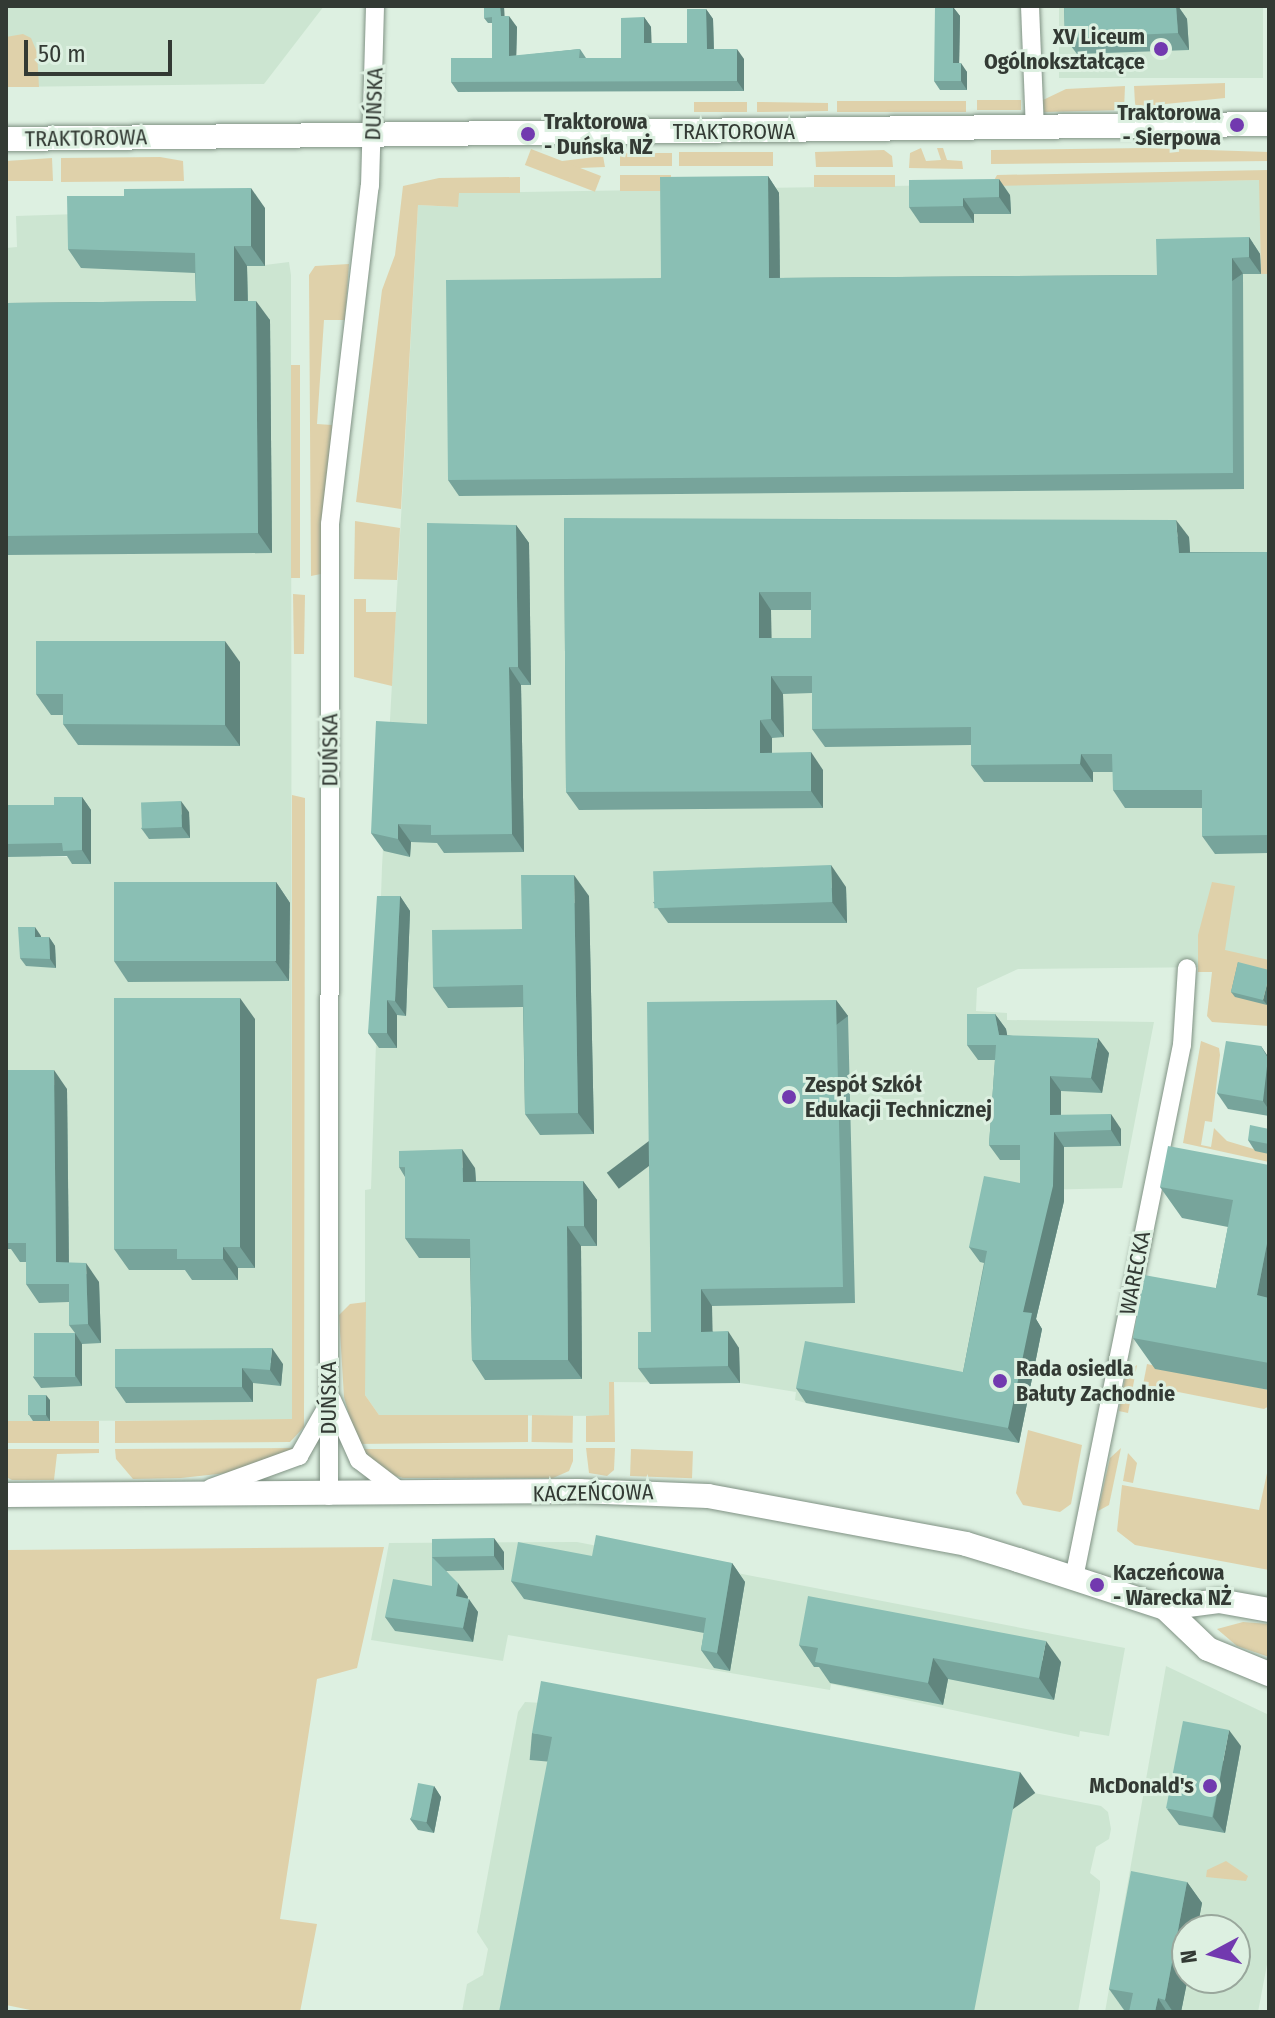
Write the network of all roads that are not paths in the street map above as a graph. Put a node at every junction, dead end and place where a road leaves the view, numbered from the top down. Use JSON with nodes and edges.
{"nodes":[{"id":1,"x":375,"y":6,"type":"edge"},
{"id":2,"x":1030,"y":6,"type":"edge"},
{"id":3,"x":1269,"y":124,"type":"edge"},
{"id":4,"x":1035,"y":130,"type":"junction"},
{"id":5,"x":373,"y":135,"type":"junction"},
{"id":6,"x":6,"y":139,"type":"edge"},
{"id":7,"x":1187,"y":968,"type":"dead end"},
{"id":8,"x":329,"y":1394,"type":"junction"},
{"id":9,"x":195,"y":1493,"type":"junction"},
{"id":10,"x":6,"y":1495,"type":"edge"},
{"id":11,"x":329,"y":1496,"type":"junction"},
{"id":12,"x":407,"y":1496,"type":"junction"},
{"id":13,"x":1074,"y":1578,"type":"junction"},
{"id":14,"x":1165,"y":1608,"type":"junction"},
{"id":15,"x":1269,"y":1610,"type":"edge"},
{"id":16,"x":1269,"y":1674,"type":"edge"}],
"edges":[{"from":1,"to":5,"type":"street","name":"DUŃSKA"},
{"from":2,"to":4,"type":"street"},
{"from":3,"to":4,"type":"street","name":"TRAKTOROWA"},
{"from":4,"to":5,"type":"street","name":"TRAKTOROWA"},
{"from":5,"to":6,"type":"street","name":"TRAKTOROWA"},
{"from":5,"to":8,"type":"street","name":"DUŃSKA"},
{"from":7,"to":13,"type":"street","name":"WARECKA"},
{"from":8,"to":9,"type":"street"},
{"from":8,"to":11,"type":"street","name":"DUŃSKA"},
{"from":8,"to":12,"type":"street"},
{"from":9,"to":10,"type":"street","name":"KACZEŃCOWA"},
{"from":9,"to":11,"type":"street","name":"KACZEŃCOWA"},
{"from":11,"to":12,"type":"street","name":"KACZEŃCOWA"},
{"from":12,"to":13,"type":"street","name":"KACZEŃCOWA"},
{"from":13,"to":14,"type":"street","name":"KACZEŃCOWA"},
{"from":14,"to":15,"type":"street","name":"KACZEŃCOWA"},
{"from":14,"to":16,"type":"street","name":"KACZEŃCOWA"}]}
